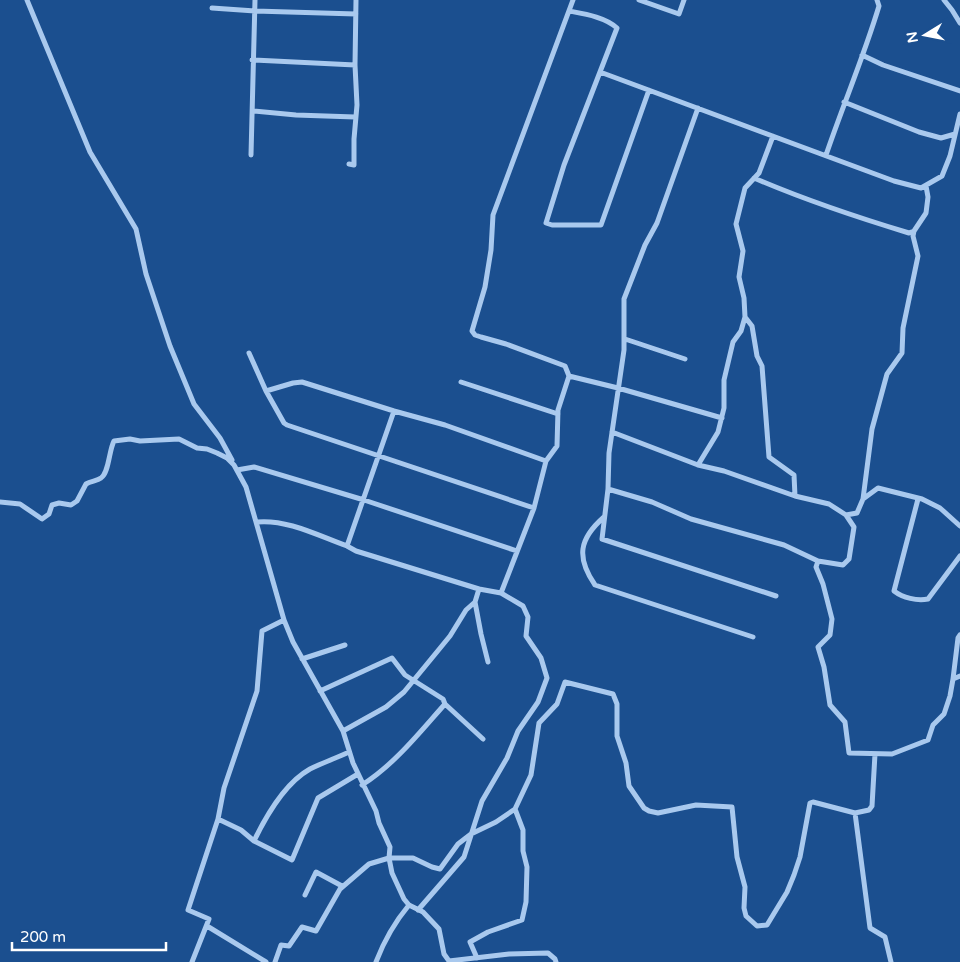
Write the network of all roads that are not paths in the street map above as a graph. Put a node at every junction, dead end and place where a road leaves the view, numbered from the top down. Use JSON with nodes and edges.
{"nodes":[{"id":1,"x":27,"y":0,"type":"edge"},
{"id":2,"x":255,"y":0,"type":"edge"},
{"id":3,"x":356,"y":0,"type":"edge"},
{"id":4,"x":573,"y":0,"type":"edge"},
{"id":5,"x":639,"y":0,"type":"edge"},
{"id":6,"x":684,"y":0,"type":"edge"},
{"id":7,"x":876,"y":0,"type":"edge"},
{"id":8,"x":944,"y":0,"type":"edge"},
{"id":9,"x":212,"y":8,"type":"dead end"},
{"id":10,"x":255,"y":11,"type":"junction"},
{"id":11,"x":569,"y":11,"type":"junction"},
{"id":12,"x":356,"y":14,"type":"junction"},
{"id":13,"x":960,"y":23,"type":"edge"},
{"id":14,"x":862,"y":55,"type":"junction"},
{"id":15,"x":252,"y":60,"type":"junction"},
{"id":16,"x":355,"y":65,"type":"junction"},
{"id":17,"x":600,"y":72,"type":"junction"},
{"id":18,"x":649,"y":90,"type":"junction"},
{"id":19,"x":960,"y":91,"type":"edge"},
{"id":20,"x":844,"y":102,"type":"junction"},
{"id":21,"x":698,"y":108,"type":"junction"},
{"id":22,"x":253,"y":111,"type":"junction"},
{"id":23,"x":960,"y":114,"type":"edge"},
{"id":24,"x":355,"y":117,"type":"junction"},
{"id":25,"x":954,"y":134,"type":"junction"},
{"id":26,"x":773,"y":136,"type":"junction"},
{"id":27,"x":251,"y":155,"type":"dead end"},
{"id":28,"x":826,"y":155,"type":"junction"},
{"id":29,"x":349,"y":164,"type":"dead end"},
{"id":30,"x":754,"y":178,"type":"junction"},
{"id":31,"x":926,"y":186,"type":"junction"},
{"id":32,"x":914,"y":231,"type":"junction"},
{"id":33,"x":745,"y":317,"type":"junction"},
{"id":34,"x":625,"y":339,"type":"junction"},
{"id":35,"x":249,"y":353,"type":"dead end"},
{"id":36,"x":685,"y":359,"type":"dead end"},
{"id":37,"x":569,"y":376,"type":"junction"},
{"id":38,"x":461,"y":382,"type":"dead end"},
{"id":39,"x":618,"y":388,"type":"junction"},
{"id":40,"x":266,"y":391,"type":"junction"},
{"id":41,"x":394,"y":411,"type":"junction"},
{"id":42,"x":558,"y":414,"type":"junction"},
{"id":43,"x":722,"y":418,"type":"junction"},
{"id":44,"x":612,"y":432,"type":"junction"},
{"id":45,"x":379,"y":455,"type":"junction"},
{"id":46,"x":546,"y":461,"type":"junction"},
{"id":47,"x":234,"y":464,"type":"junction"},
{"id":48,"x":698,"y":465,"type":"junction"},
{"id":49,"x":237,"y":470,"type":"junction"},
{"id":50,"x":608,"y":489,"type":"junction"},
{"id":51,"x":796,"y":496,"type":"junction"},
{"id":52,"x":863,"y":499,"type":"junction"},
{"id":53,"x":918,"y":499,"type":"junction"},
{"id":54,"x":364,"y":500,"type":"junction"},
{"id":55,"x":0,"y":502,"type":"edge"},
{"id":56,"x":534,"y":508,"type":"junction"},
{"id":57,"x":846,"y":515,"type":"junction"},
{"id":58,"x":604,"y":516,"type":"junction"},
{"id":59,"x":257,"y":522,"type":"junction"},
{"id":60,"x":960,"y":526,"type":"edge"},
{"id":61,"x":347,"y":546,"type":"junction"},
{"id":62,"x":517,"y":551,"type":"junction"},
{"id":63,"x":960,"y":556,"type":"edge"},
{"id":64,"x":818,"y":561,"type":"junction"},
{"id":65,"x":479,"y":589,"type":"junction"},
{"id":66,"x":501,"y":593,"type":"junction"},
{"id":67,"x":776,"y":596,"type":"dead end"},
{"id":68,"x":475,"y":602,"type":"junction"},
{"id":69,"x":284,"y":620,"type":"junction"},
{"id":70,"x":960,"y":635,"type":"edge"},
{"id":71,"x":753,"y":637,"type":"dead end"},
{"id":72,"x":345,"y":645,"type":"dead end"},
{"id":73,"x":302,"y":658,"type":"junction"},
{"id":74,"x":488,"y":662,"type":"dead end"},
{"id":75,"x":960,"y":676,"type":"edge"},
{"id":76,"x":953,"y":679,"type":"junction"},
{"id":77,"x":414,"y":680,"type":"junction"},
{"id":78,"x":320,"y":691,"type":"junction"},
{"id":79,"x":445,"y":704,"type":"junction"},
{"id":80,"x":343,"y":731,"type":"junction"},
{"id":81,"x":482,"y":739,"type":"dead end"},
{"id":82,"x":349,"y":752,"type":"junction"},
{"id":83,"x":875,"y":754,"type":"junction"},
{"id":84,"x":358,"y":774,"type":"junction"},
{"id":85,"x":362,"y":785,"type":"junction"},
{"id":86,"x":515,"y":809,"type":"junction"},
{"id":87,"x":855,"y":813,"type":"junction"},
{"id":88,"x":218,"y":818,"type":"junction"},
{"id":89,"x":471,"y":834,"type":"junction"},
{"id":90,"x":254,"y":841,"type":"junction"},
{"id":91,"x":389,"y":858,"type":"junction"},
{"id":92,"x":342,"y":886,"type":"junction"},
{"id":93,"x":305,"y":895,"type":"dead end"},
{"id":94,"x":409,"y":905,"type":"junction"},
{"id":95,"x":418,"y":910,"type":"junction"},
{"id":96,"x":206,"y":926,"type":"junction"},
{"id":97,"x":477,"y":958,"type":"junction"},
{"id":98,"x":192,"y":962,"type":"edge"},
{"id":99,"x":266,"y":962,"type":"edge"},
{"id":100,"x":275,"y":962,"type":"edge"},
{"id":101,"x":376,"y":962,"type":"edge"},
{"id":102,"x":556,"y":962,"type":"edge"},
{"id":103,"x":891,"y":962,"type":"edge"}],
"edges":[{"from":1,"to":47,"type":"street"},
{"from":2,"to":10,"type":"street"},
{"from":3,"to":12,"type":"street"},
{"from":4,"to":11,"type":"street"},
{"from":5,"to":6,"type":"street"},
{"from":7,"to":14,"type":"street"},
{"from":8,"to":13,"type":"street"},
{"from":9,"to":10,"type":"street"},
{"from":10,"to":12,"type":"street"},
{"from":10,"to":15,"type":"street"},
{"from":11,"to":17,"type":"street"},
{"from":11,"to":37,"type":"street"},
{"from":12,"to":16,"type":"street"},
{"from":14,"to":19,"type":"street"},
{"from":14,"to":20,"type":"street"},
{"from":15,"to":16,"type":"street"},
{"from":15,"to":22,"type":"street"},
{"from":16,"to":24,"type":"street"},
{"from":17,"to":18,"type":"street"},
{"from":17,"to":18,"type":"street"},
{"from":18,"to":21,"type":"street"},
{"from":20,"to":25,"type":"street"},
{"from":20,"to":28,"type":"street"},
{"from":21,"to":26,"type":"street"},
{"from":21,"to":34,"type":"street"},
{"from":22,"to":24,"type":"street"},
{"from":22,"to":27,"type":"street"},
{"from":23,"to":25,"type":"street"},
{"from":24,"to":29,"type":"street"},
{"from":25,"to":31,"type":"street"},
{"from":26,"to":28,"type":"street"},
{"from":26,"to":30,"type":"street"},
{"from":28,"to":31,"type":"street"},
{"from":30,"to":32,"type":"street"},
{"from":30,"to":33,"type":"street"},
{"from":31,"to":32,"type":"street"},
{"from":32,"to":52,"type":"street"},
{"from":33,"to":43,"type":"street"},
{"from":33,"to":51,"type":"street"},
{"from":34,"to":36,"type":"street"},
{"from":34,"to":39,"type":"street"},
{"from":35,"to":40,"type":"street"},
{"from":37,"to":39,"type":"street"},
{"from":37,"to":42,"type":"street"},
{"from":38,"to":42,"type":"street"},
{"from":39,"to":43,"type":"street"},
{"from":39,"to":44,"type":"street"},
{"from":40,"to":41,"type":"street"},
{"from":40,"to":45,"type":"street"},
{"from":41,"to":45,"type":"street"},
{"from":41,"to":46,"type":"street"},
{"from":42,"to":46,"type":"street"},
{"from":43,"to":48,"type":"street"},
{"from":44,"to":48,"type":"street"},
{"from":44,"to":50,"type":"street"},
{"from":45,"to":54,"type":"street"},
{"from":45,"to":56,"type":"street"},
{"from":46,"to":56,"type":"street"},
{"from":47,"to":49,"type":"street"},
{"from":47,"to":55,"type":"street"},
{"from":48,"to":51,"type":"street"},
{"from":49,"to":54,"type":"street"},
{"from":49,"to":59,"type":"street"},
{"from":50,"to":58,"type":"street"},
{"from":50,"to":64,"type":"street"},
{"from":51,"to":57,"type":"street"},
{"from":52,"to":53,"type":"street"},
{"from":52,"to":57,"type":"street"},
{"from":53,"to":60,"type":"street"},
{"from":53,"to":63,"type":"street"},
{"from":54,"to":61,"type":"street"},
{"from":54,"to":62,"type":"street"},
{"from":56,"to":62,"type":"street"},
{"from":57,"to":64,"type":"street"},
{"from":58,"to":67,"type":"street"},
{"from":58,"to":71,"type":"street"},
{"from":59,"to":61,"type":"street"},
{"from":59,"to":69,"type":"street"},
{"from":61,"to":65,"type":"street"},
{"from":62,"to":66,"type":"street"},
{"from":64,"to":83,"type":"street"},
{"from":65,"to":66,"type":"street"},
{"from":65,"to":68,"type":"street"},
{"from":66,"to":89,"type":"street"},
{"from":68,"to":74,"type":"street"},
{"from":68,"to":77,"type":"street"},
{"from":69,"to":73,"type":"street"},
{"from":69,"to":88,"type":"street"},
{"from":70,"to":76,"type":"street"},
{"from":72,"to":73,"type":"street"},
{"from":73,"to":78,"type":"street"},
{"from":75,"to":76,"type":"street"},
{"from":76,"to":83,"type":"street"},
{"from":77,"to":78,"type":"street"},
{"from":77,"to":79,"type":"street"},
{"from":77,"to":80,"type":"street"},
{"from":78,"to":80,"type":"street"},
{"from":79,"to":81,"type":"street"},
{"from":79,"to":85,"type":"street"},
{"from":80,"to":82,"type":"street"},
{"from":82,"to":84,"type":"street"},
{"from":82,"to":90,"type":"street"},
{"from":83,"to":87,"type":"street"},
{"from":84,"to":85,"type":"street"},
{"from":84,"to":90,"type":"street"},
{"from":85,"to":91,"type":"street"},
{"from":86,"to":87,"type":"street"},
{"from":86,"to":89,"type":"street"},
{"from":86,"to":97,"type":"street"},
{"from":87,"to":103,"type":"street"},
{"from":88,"to":90,"type":"street"},
{"from":88,"to":96,"type":"street"},
{"from":89,"to":91,"type":"street"},
{"from":89,"to":95,"type":"street"},
{"from":91,"to":92,"type":"street"},
{"from":91,"to":94,"type":"street"},
{"from":92,"to":93,"type":"street"},
{"from":92,"to":100,"type":"street"},
{"from":94,"to":95,"type":"street"},
{"from":94,"to":101,"type":"street"},
{"from":95,"to":97,"type":"street"},
{"from":96,"to":98,"type":"street"},
{"from":96,"to":99,"type":"street"},
{"from":97,"to":102,"type":"street"}]}
